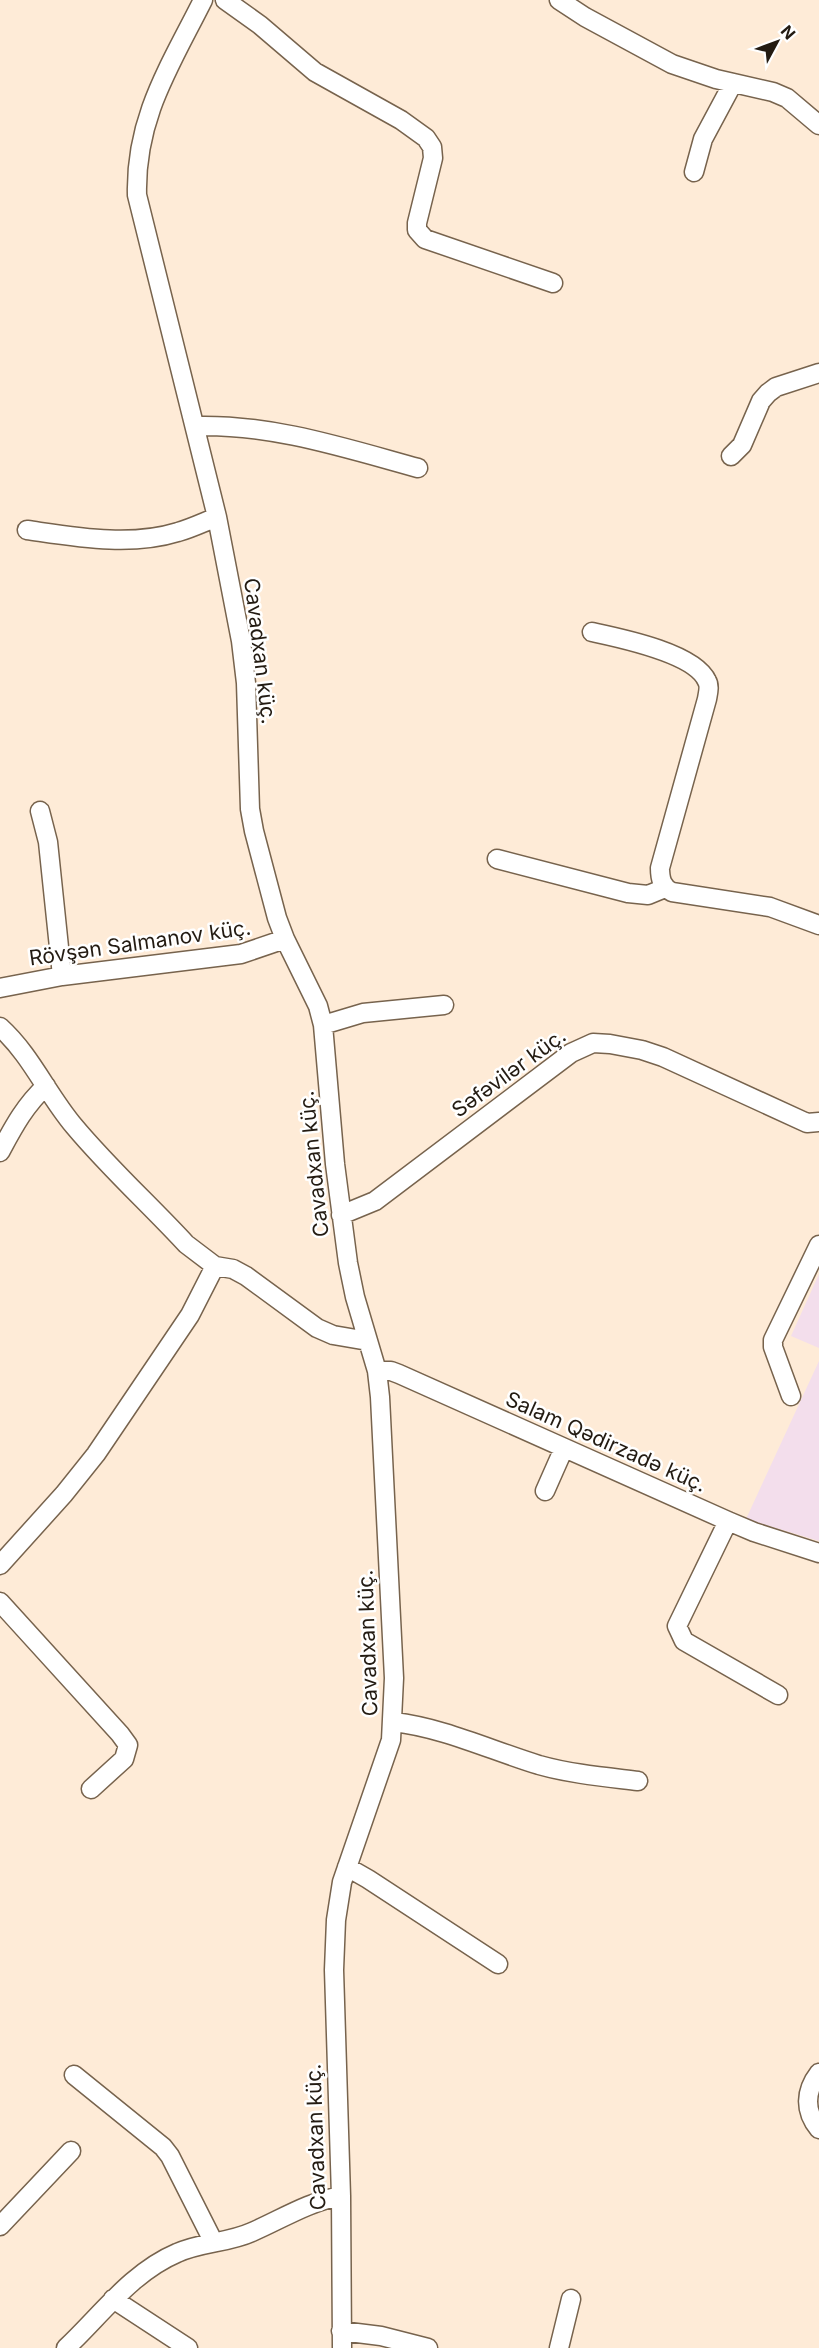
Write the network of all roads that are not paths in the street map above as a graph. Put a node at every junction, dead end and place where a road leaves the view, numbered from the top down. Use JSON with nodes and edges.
{"nodes":[{"id":1,"x":203,"y":0,"type":"edge"},
{"id":2,"x":225,"y":0,"type":"edge"},
{"id":3,"x":559,"y":0,"type":"edge"},
{"id":4,"x":733,"y":82,"type":"junction"},
{"id":5,"x":819,"y":125,"type":"edge"},
{"id":6,"x":694,"y":172,"type":"dead end"},
{"id":7,"x":552,"y":283,"type":"dead end"},
{"id":8,"x":819,"y":373,"type":"edge"},
{"id":9,"x":196,"y":426,"type":"junction"},
{"id":10,"x":731,"y":456,"type":"dead end"},
{"id":11,"x":418,"y":468,"type":"dead end"},
{"id":12,"x":217,"y":517,"type":"junction"},
{"id":13,"x":27,"y":530,"type":"dead end"},
{"id":14,"x":592,"y":632,"type":"dead end"},
{"id":15,"x":40,"y":811,"type":"dead end"},
{"id":16,"x":497,"y":859,"type":"dead end"},
{"id":17,"x":665,"y":888,"type":"junction"},
{"id":18,"x":819,"y":925,"type":"edge"},
{"id":19,"x":285,"y":939,"type":"junction"},
{"id":20,"x":62,"y":976,"type":"junction"},
{"id":21,"x":0,"y":988,"type":"edge"},
{"id":22,"x":444,"y":1005,"type":"dead end"},
{"id":23,"x":323,"y":1025,"type":"junction"},
{"id":24,"x":0,"y":1026,"type":"edge"},
{"id":25,"x":46,"y":1086,"type":"junction"},
{"id":26,"x":819,"y":1122,"type":"edge"},
{"id":27,"x":0,"y":1152,"type":"edge"},
{"id":28,"x":341,"y":1215,"type":"junction"},
{"id":29,"x":819,"y":1245,"type":"edge"},
{"id":30,"x":215,"y":1266,"type":"junction"},
{"id":31,"x":368,"y":1341,"type":"junction"},
{"id":32,"x":377,"y":1371,"type":"junction"},
{"id":33,"x":791,"y":1396,"type":"dead end"},
{"id":34,"x":564,"y":1448,"type":"junction"},
{"id":35,"x":545,"y":1491,"type":"dead end"},
{"id":36,"x":728,"y":1521,"type":"junction"},
{"id":37,"x":819,"y":1553,"type":"edge"},
{"id":38,"x":0,"y":1565,"type":"edge"},
{"id":39,"x":0,"y":1602,"type":"edge"},
{"id":40,"x":778,"y":1695,"type":"dead end"},
{"id":41,"x":394,"y":1722,"type":"junction"},
{"id":42,"x":638,"y":1780,"type":"dead end"},
{"id":43,"x":91,"y":1789,"type":"dead end"},
{"id":44,"x":347,"y":1867,"type":"junction"},
{"id":45,"x":498,"y":1964,"type":"dead end"},
{"id":46,"x":819,"y":2073,"type":"edge"},
{"id":47,"x":74,"y":2075,"type":"dead end"},
{"id":48,"x":819,"y":2129,"type":"edge"},
{"id":49,"x":71,"y":2151,"type":"dead end"},
{"id":50,"x":341,"y":2196,"type":"junction"},
{"id":51,"x":0,"y":2226,"type":"edge"},
{"id":52,"x":213,"y":2241,"type":"junction"},
{"id":53,"x":113,"y":2299,"type":"junction"},
{"id":54,"x":571,"y":2299,"type":"dead end"},
{"id":55,"x":341,"y":2339,"type":"edge"},
{"id":56,"x":66,"y":2348,"type":"edge"},
{"id":57,"x":188,"y":2348,"type":"edge"},
{"id":58,"x":428,"y":2348,"type":"edge"},
{"id":59,"x":559,"y":2348,"type":"edge"}],
"edges":[{"from":1,"to":9,"type":"street","name":"Cavadxan küç."},
{"from":2,"to":7,"type":"street"},
{"from":3,"to":4,"type":"street"},
{"from":4,"to":5,"type":"street"},
{"from":4,"to":6,"type":"street"},
{"from":8,"to":10,"type":"street"},
{"from":9,"to":11,"type":"street"},
{"from":9,"to":12,"type":"street","name":"Cavadxan küç."},
{"from":12,"to":13,"type":"street"},
{"from":12,"to":19,"type":"street","name":"Cavadxan küç."},
{"from":14,"to":17,"type":"street"},
{"from":15,"to":20,"type":"street"},
{"from":16,"to":17,"type":"street"},
{"from":17,"to":18,"type":"street"},
{"from":19,"to":20,"type":"street","name":"Rövşən Salmanov küç."},
{"from":19,"to":23,"type":"street","name":"Cavadxan küç."},
{"from":20,"to":21,"type":"street","name":"Rövşən Salmanov küç."},
{"from":22,"to":23,"type":"street"},
{"from":23,"to":28,"type":"street","name":"Cavadxan küç."},
{"from":24,"to":25,"type":"street"},
{"from":25,"to":27,"type":"street"},
{"from":25,"to":30,"type":"street"},
{"from":26,"to":28,"type":"street","name":"Səfəvilər küç."},
{"from":28,"to":31,"type":"street","name":"Cavadxan küç."},
{"from":29,"to":33,"type":"street"},
{"from":30,"to":31,"type":"street"},
{"from":30,"to":38,"type":"street"},
{"from":31,"to":32,"type":"street","name":"Cavadxan küç."},
{"from":32,"to":34,"type":"street","name":"Salam Qədirzadə küç."},
{"from":32,"to":41,"type":"street","name":"Cavadxan küç."},
{"from":34,"to":35,"type":"street"},
{"from":34,"to":36,"type":"street","name":"Salam Qədirzadə küç."},
{"from":36,"to":37,"type":"street","name":"Salam Qədirzadə küç."},
{"from":36,"to":40,"type":"street"},
{"from":39,"to":43,"type":"street"},
{"from":41,"to":42,"type":"street"},
{"from":41,"to":44,"type":"street","name":"Cavadxan küç."},
{"from":44,"to":45,"type":"street"},
{"from":44,"to":50,"type":"street","name":"Cavadxan küç."},
{"from":46,"to":48,"type":"street"},
{"from":47,"to":52,"type":"street"},
{"from":49,"to":51,"type":"street"},
{"from":50,"to":52,"type":"street"},
{"from":50,"to":55,"type":"street","name":"Cavadxan küç."},
{"from":52,"to":53,"type":"street"},
{"from":53,"to":56,"type":"street"},
{"from":53,"to":57,"type":"street"},
{"from":54,"to":59,"type":"street"},
{"from":55,"to":58,"type":"street"}]}
